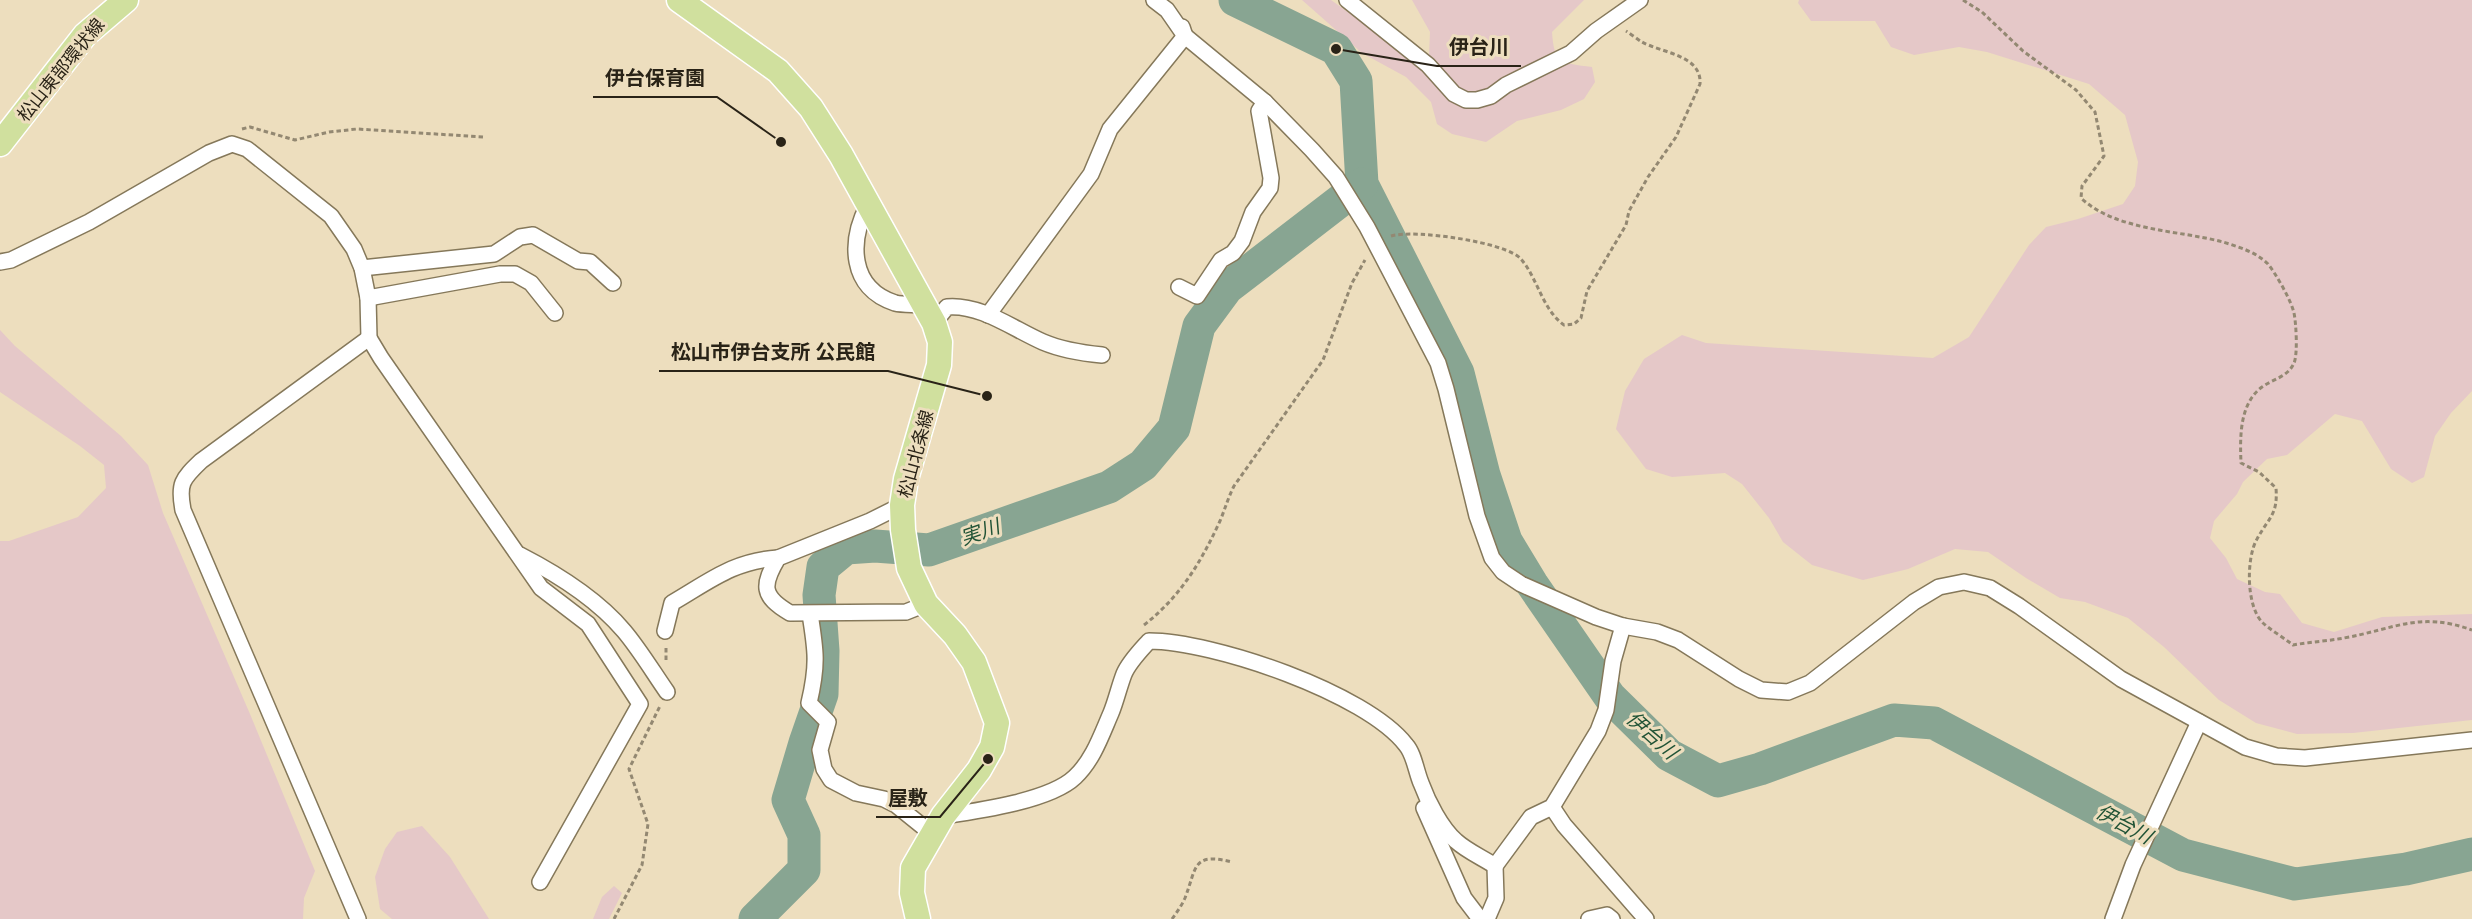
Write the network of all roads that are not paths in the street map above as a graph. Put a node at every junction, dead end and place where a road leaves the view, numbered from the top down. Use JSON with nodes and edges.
{"nodes":[{"id":1,"x":126,"y":0,"type":"edge"},
{"id":2,"x":679,"y":0,"type":"edge"},
{"id":3,"x":1154,"y":0,"type":"edge"},
{"id":4,"x":1170,"y":0,"type":"edge"},
{"id":5,"x":1347,"y":0,"type":"edge"},
{"id":6,"x":1640,"y":0,"type":"edge"},
{"id":7,"x":1185,"y":36,"type":"junction"},
{"id":8,"x":1265,"y":102,"type":"junction"},
{"id":9,"x":0,"y":144,"type":"edge"},
{"id":10,"x":867,"y":205,"type":"junction"},
{"id":11,"x":0,"y":262,"type":"edge"},
{"id":12,"x":362,"y":268,"type":"junction"},
{"id":13,"x":613,"y":283,"type":"dead end"},
{"id":14,"x":1179,"y":287,"type":"dead end"},
{"id":15,"x":368,"y":298,"type":"junction"},
{"id":16,"x":555,"y":312,"type":"dead end"},
{"id":17,"x":928,"y":314,"type":"junction"},
{"id":18,"x":988,"y":315,"type":"junction"},
{"id":19,"x":369,"y":338,"type":"junction"},
{"id":20,"x":1102,"y":355,"type":"dead end"},
{"id":21,"x":902,"y":505,"type":"junction"},
{"id":22,"x":520,"y":554,"type":"junction"},
{"id":23,"x":778,"y":558,"type":"junction"},
{"id":24,"x":926,"y":604,"type":"junction"},
{"id":25,"x":818,"y":614,"type":"junction"},
{"id":26,"x":1623,"y":626,"type":"junction"},
{"id":27,"x":666,"y":631,"type":"road end"},
{"id":28,"x":667,"y":692,"type":"road end"},
{"id":29,"x":2199,"y":722,"type":"junction"},
{"id":30,"x":2472,"y":740,"type":"edge"},
{"id":31,"x":1422,"y":785,"type":"junction"},
{"id":32,"x":1552,"y":807,"type":"junction"},
{"id":33,"x":937,"y":825,"type":"junction"},
{"id":34,"x":1495,"y":866,"type":"junction"},
{"id":35,"x":540,"y":882,"type":"dead end"},
{"id":36,"x":358,"y":919,"type":"edge"},
{"id":37,"x":918,"y":919,"type":"edge"},
{"id":38,"x":1480,"y":919,"type":"edge"},
{"id":39,"x":1487,"y":919,"type":"edge"},
{"id":40,"x":1589,"y":919,"type":"edge"},
{"id":41,"x":1612,"y":919,"type":"edge"},
{"id":42,"x":1647,"y":919,"type":"edge"},
{"id":43,"x":2113,"y":919,"type":"edge"}],
"edges":[{"from":1,"to":9,"type":"main road","name":"松山東部環状線"},
{"from":2,"to":10,"type":"main road","name":"松山北条線"},
{"from":3,"to":7,"type":"street"},
{"from":4,"to":7,"type":"street"},
{"from":5,"to":6,"type":"street"},
{"from":7,"to":8,"type":"street"},
{"from":7,"to":18,"type":"street"},
{"from":8,"to":14,"type":"street"},
{"from":8,"to":26,"type":"street"},
{"from":10,"to":17,"type":"main road","name":"松山北条線"},
{"from":10,"to":17,"type":"street"},
{"from":11,"to":12,"type":"street"},
{"from":12,"to":13,"type":"street"},
{"from":12,"to":15,"type":"street"},
{"from":15,"to":16,"type":"street"},
{"from":15,"to":19,"type":"street"},
{"from":17,"to":18,"type":"street"},
{"from":17,"to":21,"type":"main road","name":"松山北条線"},
{"from":18,"to":20,"type":"street"},
{"from":19,"to":22,"type":"street"},
{"from":19,"to":36,"type":"street"},
{"from":21,"to":23,"type":"street"},
{"from":21,"to":24,"type":"main road","name":"松山北条線"},
{"from":22,"to":28,"type":"street"},
{"from":22,"to":35,"type":"street"},
{"from":23,"to":25,"type":"street"},
{"from":23,"to":27,"type":"street"},
{"from":24,"to":25,"type":"street"},
{"from":24,"to":33,"type":"main road","name":"松山北条線"},
{"from":25,"to":33,"type":"street"},
{"from":26,"to":29,"type":"street"},
{"from":26,"to":32,"type":"street"},
{"from":29,"to":30,"type":"street"},
{"from":29,"to":43,"type":"street"},
{"from":31,"to":33,"type":"street"},
{"from":31,"to":34,"type":"street"},
{"from":31,"to":38,"type":"street"},
{"from":32,"to":34,"type":"street"},
{"from":32,"to":42,"type":"street"},
{"from":33,"to":37,"type":"main road","name":"松山北条線"},
{"from":34,"to":39,"type":"street"},
{"from":40,"to":41,"type":"street"}]}
